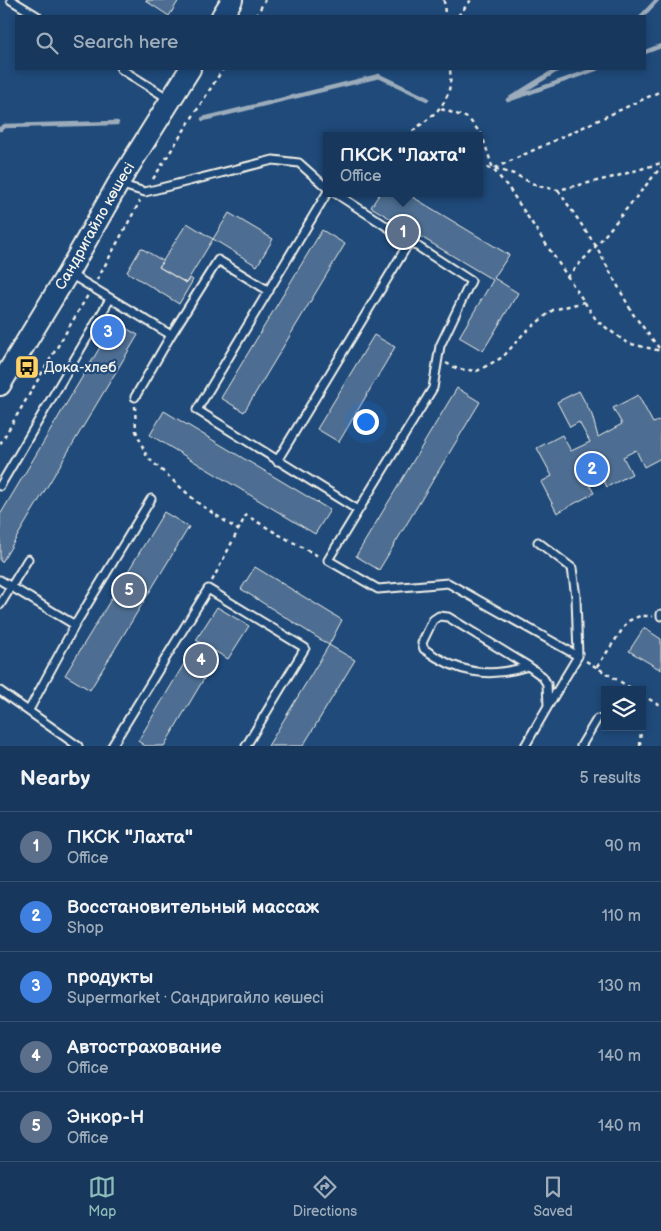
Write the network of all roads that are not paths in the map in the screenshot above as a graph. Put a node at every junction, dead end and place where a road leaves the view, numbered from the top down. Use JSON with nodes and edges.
{"nodes":[{"id":1,"x":11,"y":0,"type":"edge"},
{"id":2,"x":232,"y":0,"type":"edge"},
{"id":3,"x":35,"y":15,"type":"edge"},
{"id":4,"x":223,"y":15,"type":"edge"},
{"id":5,"x":123,"y":70,"type":"edge"},
{"id":6,"x":189,"y":70,"type":"edge"},
{"id":7,"x":171,"y":100,"type":"junction"},
{"id":8,"x":118,"y":184,"type":"junction"},
{"id":9,"x":323,"y":185,"type":"edge"},
{"id":10,"x":325,"y":197,"type":"edge"},
{"id":11,"x":341,"y":197,"type":"edge"},
{"id":12,"x":410,"y":242,"type":"junction"},
{"id":13,"x":68,"y":273,"type":"junction"},
{"id":14,"x":269,"y":291,"type":"junction"},
{"id":15,"x":110,"y":299,"type":"junction"},
{"id":16,"x":171,"y":335,"type":"junction"},
{"id":17,"x":0,"y":385,"type":"edge"},
{"id":18,"x":135,"y":397,"type":"road end"},
{"id":19,"x":277,"y":461,"type":"junction"},
{"id":20,"x":0,"y":486,"type":"edge"},
{"id":21,"x":151,"y":499,"type":"dead end"},
{"id":22,"x":358,"y":510,"type":"junction"},
{"id":23,"x":538,"y":542,"type":"dead end"},
{"id":24,"x":28,"y":559,"type":"dead end"},
{"id":25,"x":0,"y":580,"type":"edge"},
{"id":26,"x":11,"y":587,"type":"junction"},
{"id":27,"x":0,"y":606,"type":"edge"},
{"id":28,"x":75,"y":625,"type":"junction"},
{"id":29,"x":578,"y":656,"type":"junction"},
{"id":30,"x":528,"y":666,"type":"junction"},
{"id":31,"x":0,"y":691,"type":"edge"},
{"id":32,"x":548,"y":706,"type":"junction"},
{"id":33,"x":29,"y":710,"type":"junction"},
{"id":34,"x":597,"y":719,"type":"dead end"},
{"id":35,"x":78,"y":746,"type":"edge"},
{"id":36,"x":112,"y":746,"type":"edge"},
{"id":37,"x":246,"y":746,"type":"edge"},
{"id":38,"x":526,"y":746,"type":"edge"},
{"id":39,"x":581,"y":746,"type":"edge"}],
"edges":[{"from":1,"to":3,"type":"lane"},
{"from":2,"to":4,"type":"street"},
{"from":5,"to":7,"type":"lane"},
{"from":6,"to":7,"type":"street","name":"Сандригайло көшесі"},
{"from":7,"to":8,"type":"street","name":"Сандригайло көшесі"},
{"from":8,"to":9,"type":"lane"},
{"from":8,"to":13,"type":"street","name":"Сандригайло көшесі"},
{"from":10,"to":14,"type":"lane"},
{"from":11,"to":12,"type":"lane"},
{"from":12,"to":19,"type":"lane"},
{"from":12,"to":22,"type":"lane"},
{"from":13,"to":15,"type":"lane"},
{"from":13,"to":17,"type":"street","name":"Сандригайло көшесі"},
{"from":14,"to":16,"type":"lane"},
{"from":14,"to":19,"type":"lane"},
{"from":15,"to":16,"type":"lane"},
{"from":15,"to":20,"type":"lane"},
{"from":16,"to":18,"type":"lane"},
{"from":19,"to":22,"type":"lane"},
{"from":21,"to":28,"type":"lane"},
{"from":22,"to":29,"type":"lane"},
{"from":23,"to":29,"type":"lane"},
{"from":24,"to":26,"type":"lane"},
{"from":25,"to":26,"type":"lane"},
{"from":26,"to":27,"type":"lane"},
{"from":26,"to":28,"type":"lane"},
{"from":28,"to":33,"type":"lane"},
{"from":29,"to":32,"type":"lane"},
{"from":30,"to":30,"type":"lane"},
{"from":30,"to":32,"type":"lane"},
{"from":31,"to":33,"type":"lane"},
{"from":32,"to":38,"type":"lane"},
{"from":33,"to":35,"type":"lane"},
{"from":34,"to":39,"type":"lane"},
{"from":36,"to":37,"type":"lane"}]}
